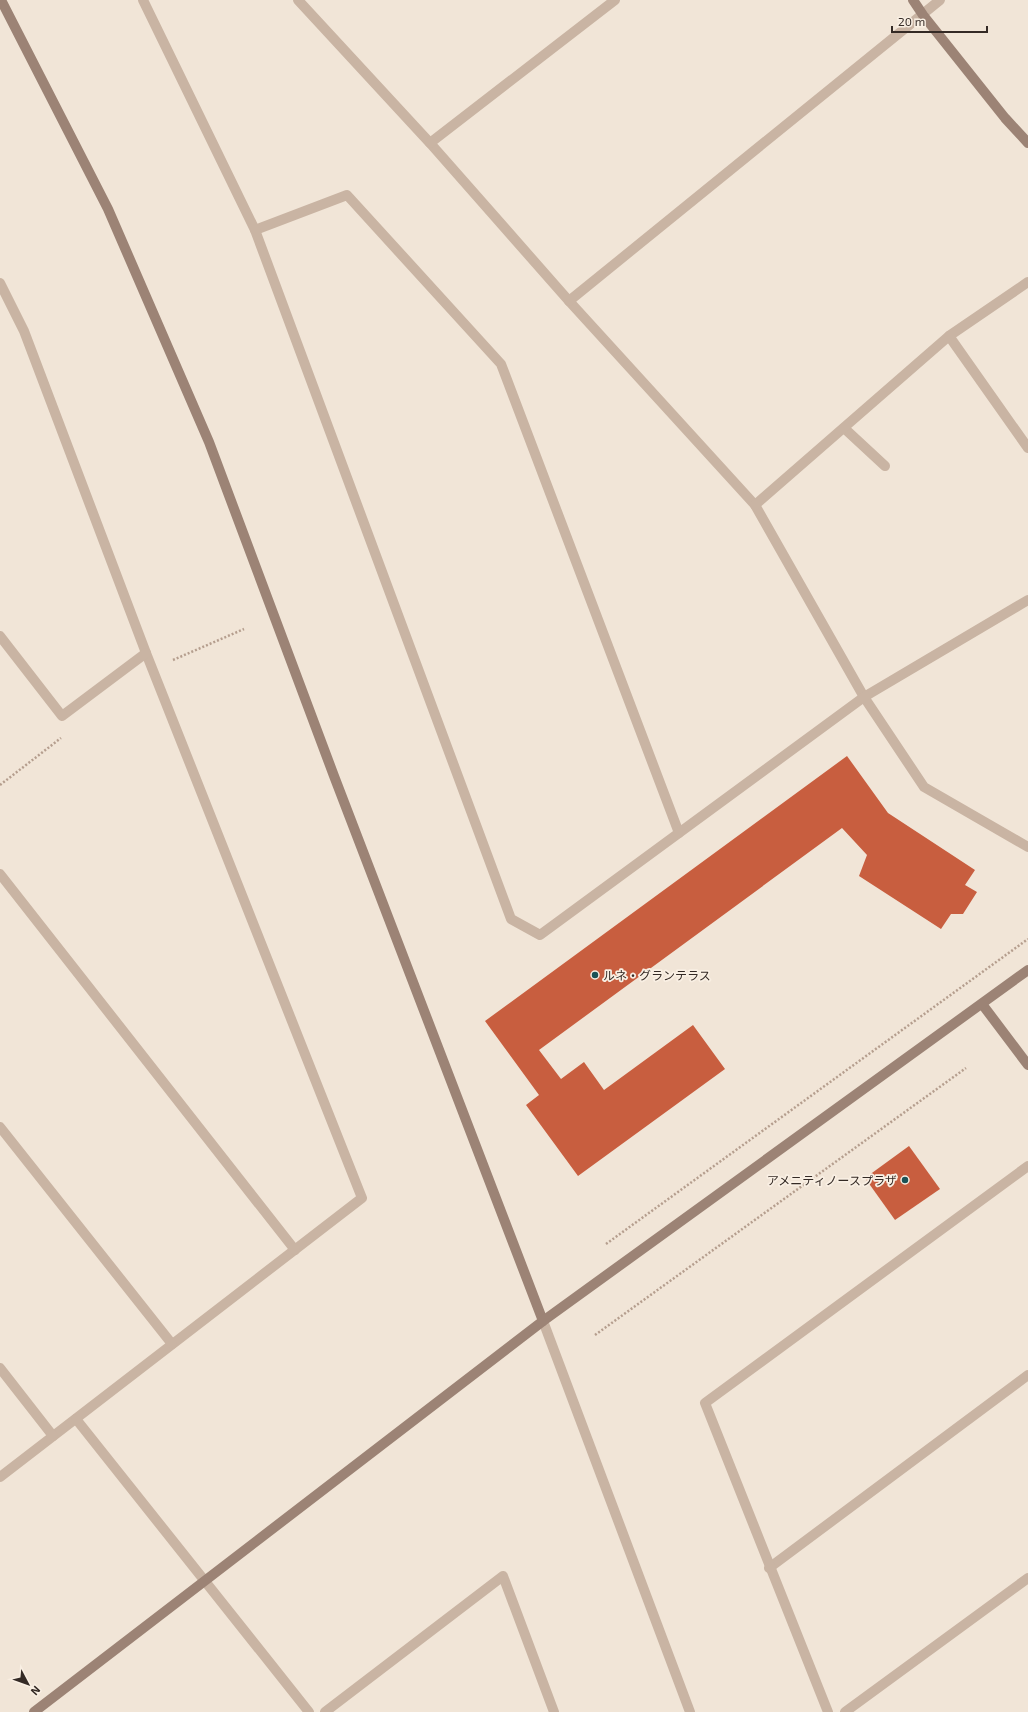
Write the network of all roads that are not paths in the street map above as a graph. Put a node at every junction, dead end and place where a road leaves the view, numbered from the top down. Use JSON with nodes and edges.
{"nodes":[{"id":1,"x":1,"y":0,"type":"edge"},
{"id":2,"x":143,"y":0,"type":"edge"},
{"id":3,"x":298,"y":0,"type":"edge"},
{"id":4,"x":615,"y":0,"type":"edge"},
{"id":5,"x":913,"y":0,"type":"edge"},
{"id":6,"x":940,"y":0,"type":"edge"},
{"id":7,"x":923,"y":15,"type":"junction"},
{"id":8,"x":430,"y":143,"type":"junction"},
{"id":9,"x":1028,"y":143,"type":"edge"},
{"id":10,"x":255,"y":230,"type":"junction"},
{"id":11,"x":1028,"y":282,"type":"edge"},
{"id":12,"x":0,"y":283,"type":"edge"},
{"id":13,"x":569,"y":301,"type":"junction"},
{"id":14,"x":949,"y":336,"type":"junction"},
{"id":15,"x":844,"y":428,"type":"junction"},
{"id":16,"x":1028,"y":448,"type":"edge"},
{"id":17,"x":885,"y":466,"type":"dead end"},
{"id":18,"x":755,"y":506,"type":"junction"},
{"id":19,"x":1028,"y":600,"type":"edge"},
{"id":20,"x":0,"y":636,"type":"edge"},
{"id":21,"x":146,"y":653,"type":"junction"},
{"id":22,"x":864,"y":697,"type":"junction"},
{"id":23,"x":679,"y":833,"type":"junction"},
{"id":24,"x":1028,"y":847,"type":"edge"},
{"id":25,"x":0,"y":874,"type":"edge"},
{"id":26,"x":1028,"y":970,"type":"edge"},
{"id":27,"x":982,"y":1004,"type":"junction"},
{"id":28,"x":1028,"y":1065,"type":"edge"},
{"id":29,"x":0,"y":1127,"type":"edge"},
{"id":30,"x":1028,"y":1166,"type":"edge"},
{"id":31,"x":295,"y":1250,"type":"junction"},
{"id":32,"x":543,"y":1321,"type":"junction"},
{"id":33,"x":172,"y":1344,"type":"junction"},
{"id":34,"x":0,"y":1368,"type":"edge"},
{"id":35,"x":1028,"y":1375,"type":"edge"},
{"id":36,"x":76,"y":1419,"type":"junction"},
{"id":37,"x":53,"y":1436,"type":"junction"},
{"id":38,"x":0,"y":1477,"type":"edge"},
{"id":39,"x":769,"y":1568,"type":"junction"},
{"id":40,"x":1028,"y":1578,"type":"edge"},
{"id":41,"x":205,"y":1581,"type":"junction"},
{"id":42,"x":34,"y":1712,"type":"edge"},
{"id":43,"x":309,"y":1712,"type":"edge"},
{"id":44,"x":325,"y":1712,"type":"edge"},
{"id":45,"x":554,"y":1712,"type":"edge"},
{"id":46,"x":690,"y":1712,"type":"edge"},
{"id":47,"x":828,"y":1712,"type":"edge"},
{"id":48,"x":845,"y":1712,"type":"edge"}],
"edges":[{"from":1,"to":32,"type":"street"},
{"from":2,"to":10,"type":"street"},
{"from":3,"to":8,"type":"street"},
{"from":4,"to":8,"type":"street"},
{"from":5,"to":7,"type":"street"},
{"from":6,"to":7,"type":"street"},
{"from":7,"to":9,"type":"street"},
{"from":7,"to":13,"type":"street"},
{"from":8,"to":13,"type":"street"},
{"from":10,"to":23,"type":"street"},
{"from":10,"to":23,"type":"street"},
{"from":11,"to":14,"type":"street"},
{"from":12,"to":21,"type":"street"},
{"from":13,"to":18,"type":"street"},
{"from":14,"to":15,"type":"street"},
{"from":14,"to":16,"type":"street"},
{"from":15,"to":17,"type":"street"},
{"from":15,"to":18,"type":"street"},
{"from":18,"to":22,"type":"street"},
{"from":19,"to":22,"type":"street"},
{"from":20,"to":21,"type":"street"},
{"from":21,"to":31,"type":"street"},
{"from":22,"to":23,"type":"street"},
{"from":22,"to":24,"type":"street"},
{"from":25,"to":31,"type":"street"},
{"from":26,"to":27,"type":"street"},
{"from":27,"to":28,"type":"street"},
{"from":27,"to":32,"type":"street"},
{"from":29,"to":33,"type":"street"},
{"from":30,"to":39,"type":"street"},
{"from":31,"to":33,"type":"street"},
{"from":32,"to":41,"type":"street"},
{"from":32,"to":46,"type":"street"},
{"from":33,"to":36,"type":"street"},
{"from":34,"to":37,"type":"street"},
{"from":35,"to":39,"type":"street"},
{"from":36,"to":37,"type":"street"},
{"from":36,"to":41,"type":"street"},
{"from":37,"to":38,"type":"street"},
{"from":39,"to":47,"type":"street"},
{"from":40,"to":48,"type":"street"},
{"from":41,"to":42,"type":"street"},
{"from":41,"to":43,"type":"street"},
{"from":44,"to":45,"type":"street"}]}
